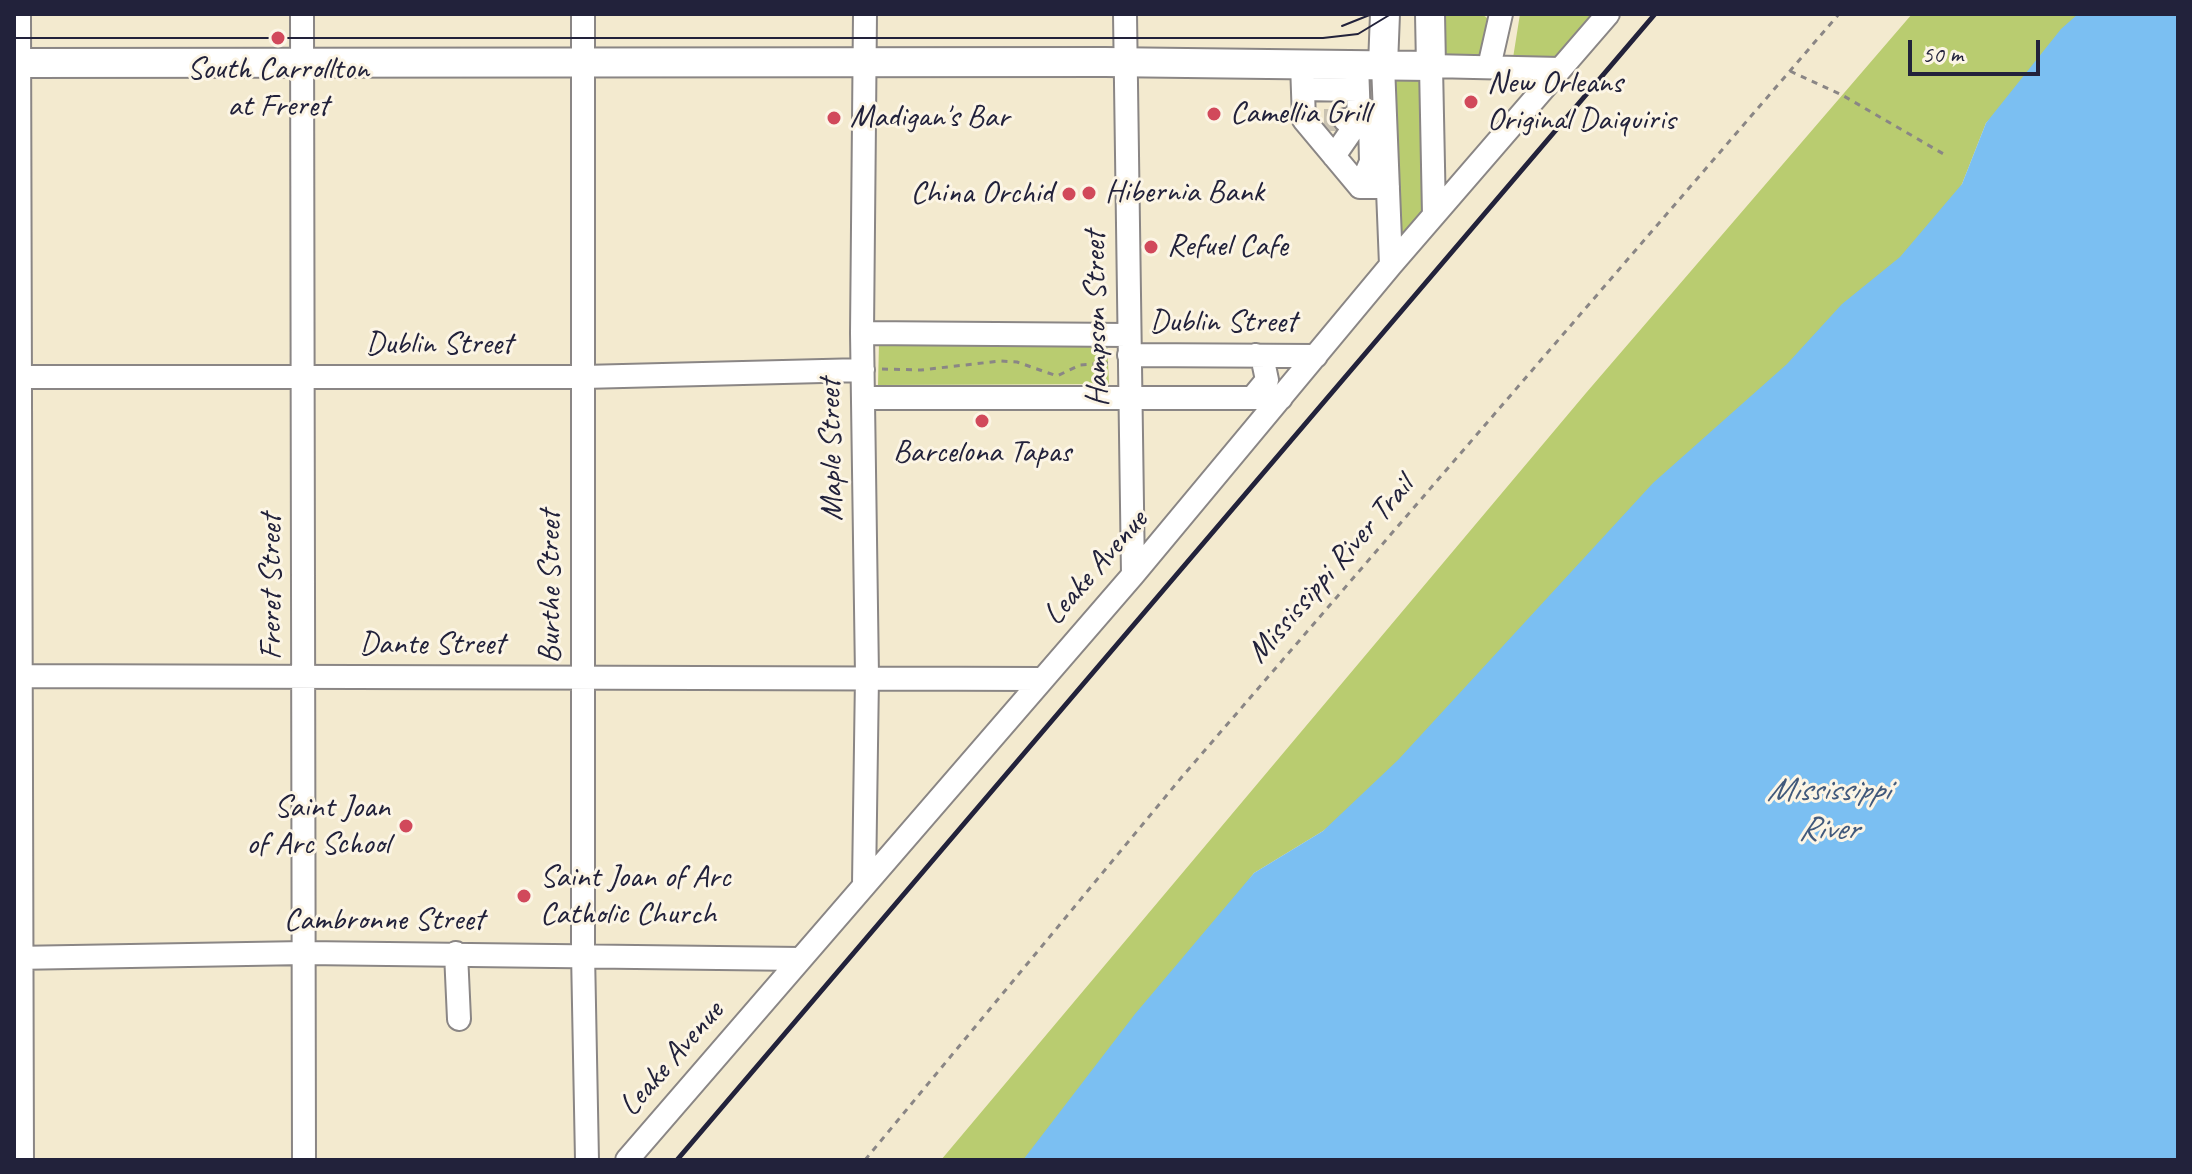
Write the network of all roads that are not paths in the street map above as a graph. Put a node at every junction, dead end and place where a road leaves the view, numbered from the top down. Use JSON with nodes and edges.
{"nodes":[{"id":1,"x":19,"y":14,"type":"edge"},
{"id":2,"x":302,"y":14,"type":"edge"},
{"id":3,"x":583,"y":14,"type":"edge"},
{"id":4,"x":865,"y":14,"type":"edge"},
{"id":5,"x":1125,"y":14,"type":"edge"},
{"id":6,"x":1385,"y":14,"type":"edge"},
{"id":7,"x":1430,"y":14,"type":"edge"},
{"id":8,"x":1501,"y":14,"type":"edge"},
{"id":9,"x":1608,"y":14,"type":"edge"},
{"id":10,"x":302,"y":62,"type":"junction"},
{"id":11,"x":583,"y":62,"type":"junction"},
{"id":12,"x":865,"y":62,"type":"junction"},
{"id":13,"x":1126,"y":62,"type":"junction"},
{"id":14,"x":17,"y":63,"type":"edge"},
{"id":15,"x":1431,"y":66,"type":"junction"},
{"id":16,"x":1489,"y":67,"type":"junction"},
{"id":17,"x":1560,"y":69,"type":"junction"},
{"id":18,"x":1366,"y":73,"type":"junction"},
{"id":19,"x":1303,"y":77,"type":"junction"},
{"id":20,"x":1348,"y":119,"type":"junction"},
{"id":21,"x":1334,"y":156,"type":"junction"},
{"id":22,"x":1360,"y":187,"type":"junction"},
{"id":23,"x":1388,"y":187,"type":"junction"},
{"id":24,"x":1434,"y":215,"type":"junction"},
{"id":25,"x":1391,"y":265,"type":"junction"},
{"id":26,"x":862,"y":333,"type":"junction"},
{"id":27,"x":1122,"y":351,"type":"junction"},
{"id":28,"x":1256,"y":355,"type":"junction"},
{"id":29,"x":1316,"y":356,"type":"junction"},
{"id":30,"x":17,"y":377,"type":"edge"},
{"id":31,"x":583,"y":377,"type":"junction"},
{"id":32,"x":303,"y":378,"type":"junction"},
{"id":33,"x":864,"y":383,"type":"junction"},
{"id":34,"x":1130,"y":396,"type":"junction"},
{"id":35,"x":1253,"y":397,"type":"junction"},
{"id":36,"x":1281,"y":398,"type":"junction"},
{"id":37,"x":1133,"y":575,"type":"junction"},
{"id":38,"x":17,"y":676,"type":"edge"},
{"id":39,"x":583,"y":676,"type":"junction"},
{"id":40,"x":867,"y":676,"type":"junction"},
{"id":41,"x":304,"y":677,"type":"junction"},
{"id":42,"x":1042,"y":679,"type":"junction"},
{"id":43,"x":864,"y":884,"type":"junction"},
{"id":44,"x":305,"y":953,"type":"junction"},
{"id":45,"x":456,"y":953,"type":"junction"},
{"id":46,"x":583,"y":953,"type":"junction"},
{"id":47,"x":18,"y":958,"type":"edge"},
{"id":48,"x":801,"y":959,"type":"junction"},
{"id":49,"x":459,"y":1019,"type":"dead end"},
{"id":50,"x":22,"y":1160,"type":"edge"},
{"id":51,"x":304,"y":1160,"type":"edge"},
{"id":52,"x":587,"y":1160,"type":"edge"},
{"id":53,"x":627,"y":1160,"type":"edge"}],
"edges":[{"from":1,"to":14,"type":"street"},
{"from":2,"to":10,"type":"street","name":"Freret Street"},
{"from":3,"to":11,"type":"street","name":"Burthe Street"},
{"from":4,"to":12,"type":"street","name":"Maple Street"},
{"from":5,"to":13,"type":"street","name":"Hampson Street"},
{"from":6,"to":18,"type":"main road"},
{"from":7,"to":15,"type":"main road"},
{"from":8,"to":16,"type":"street"},
{"from":9,"to":17,"type":"street","name":"Leake Avenue"},
{"from":10,"to":11,"type":"main road"},
{"from":10,"to":14,"type":"main road"},
{"from":10,"to":32,"type":"street","name":"Freret Street"},
{"from":11,"to":12,"type":"main road"},
{"from":11,"to":31,"type":"street","name":"Burthe Street"},
{"from":12,"to":13,"type":"main road"},
{"from":12,"to":26,"type":"street","name":"Maple Street"},
{"from":13,"to":19,"type":"main road"},
{"from":13,"to":27,"type":"street","name":"Hampson Street"},
{"from":14,"to":30,"type":"street"},
{"from":15,"to":16,"type":"street"},
{"from":15,"to":18,"type":"main road"},
{"from":15,"to":24,"type":"street"},
{"from":16,"to":17,"type":"street"},
{"from":17,"to":24,"type":"street","name":"Leake Avenue"},
{"from":18,"to":19,"type":"main road"},
{"from":18,"to":20,"type":"street"},
{"from":18,"to":20,"type":"street"},
{"from":19,"to":20,"type":"street"},
{"from":20,"to":21,"type":"street"},
{"from":20,"to":21,"type":"street"},
{"from":20,"to":22,"type":"street"},
{"from":20,"to":23,"type":"street"},
{"from":21,"to":22,"type":"street"},
{"from":22,"to":23,"type":"street"},
{"from":23,"to":25,"type":"street"},
{"from":24,"to":25,"type":"street","name":"Leake Avenue"},
{"from":25,"to":29,"type":"street","name":"Leake Avenue"},
{"from":26,"to":27,"type":"street","name":"Dublin Street"},
{"from":26,"to":33,"type":"street","name":"Maple Street"},
{"from":27,"to":28,"type":"street","name":"Dublin Street"},
{"from":27,"to":34,"type":"street","name":"Hampson Street"},
{"from":28,"to":29,"type":"street","name":"Dublin Street"},
{"from":28,"to":35,"type":"street"},
{"from":29,"to":36,"type":"street","name":"Leake Avenue"},
{"from":30,"to":32,"type":"street","name":"Dublin Street"},
{"from":30,"to":38,"type":"street"},
{"from":31,"to":32,"type":"street","name":"Dublin Street"},
{"from":31,"to":33,"type":"street","name":"Dublin Street"},
{"from":31,"to":39,"type":"street","name":"Burthe Street"},
{"from":32,"to":41,"type":"street","name":"Freret Street"},
{"from":33,"to":34,"type":"street","name":"Dublin Street"},
{"from":33,"to":40,"type":"street","name":"Maple Street"},
{"from":34,"to":35,"type":"street","name":"Dublin Street"},
{"from":34,"to":37,"type":"street","name":"Hampson Street"},
{"from":35,"to":36,"type":"street","name":"Dublin Street"},
{"from":36,"to":37,"type":"street","name":"Leake Avenue"},
{"from":37,"to":42,"type":"street","name":"Leake Avenue"},
{"from":38,"to":41,"type":"street","name":"Dante Street"},
{"from":38,"to":47,"type":"street"},
{"from":39,"to":40,"type":"street","name":"Dante Street"},
{"from":39,"to":41,"type":"street","name":"Dante Street"},
{"from":39,"to":46,"type":"street","name":"Burthe Street"},
{"from":40,"to":42,"type":"street","name":"Dante Street"},
{"from":40,"to":43,"type":"street","name":"Maple Street"},
{"from":41,"to":44,"type":"street","name":"Freret Street"},
{"from":42,"to":43,"type":"street","name":"Leake Avenue"},
{"from":43,"to":48,"type":"street","name":"Leake Avenue"},
{"from":44,"to":45,"type":"street","name":"Cambronne Street"},
{"from":44,"to":47,"type":"street","name":"Cambronne Street"},
{"from":44,"to":51,"type":"street","name":"Freret Street"},
{"from":45,"to":46,"type":"street","name":"Cambronne Street"},
{"from":45,"to":49,"type":"street"},
{"from":46,"to":48,"type":"street","name":"Cambronne Street"},
{"from":46,"to":52,"type":"street","name":"Burthe Street"},
{"from":47,"to":50,"type":"street"},
{"from":48,"to":53,"type":"street","name":"Leake Avenue"}]}
